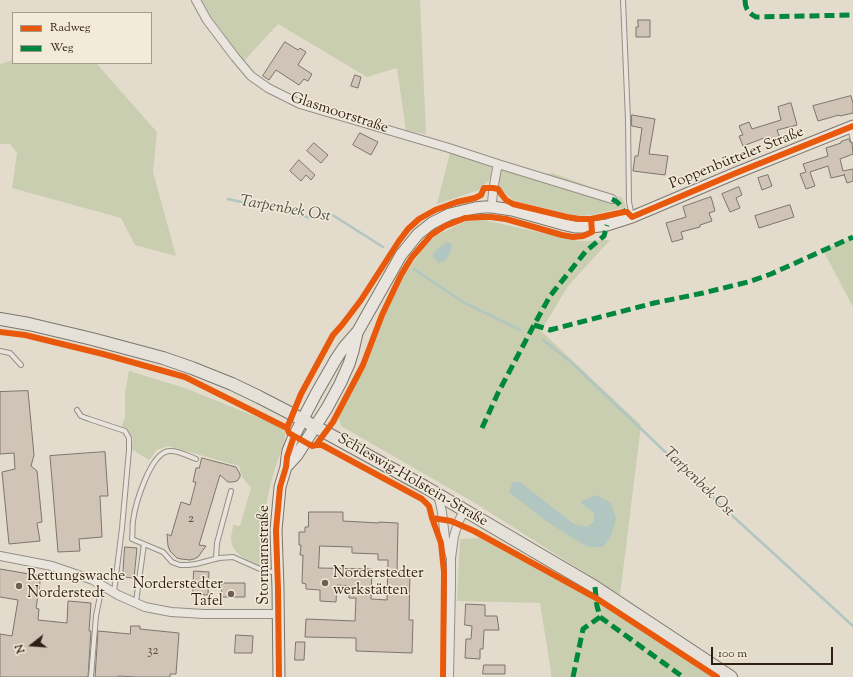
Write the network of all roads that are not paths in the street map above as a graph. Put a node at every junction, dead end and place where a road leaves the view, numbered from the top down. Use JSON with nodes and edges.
{"nodes":[{"id":1,"x":196,"y":0,"type":"edge"},
{"id":2,"x":622,"y":0,"type":"edge"},
{"id":3,"x":851,"y":127,"type":"edge"},
{"id":4,"x":853,"y":140,"type":"edge"},
{"id":5,"x":498,"y":164,"type":"junction"},
{"id":6,"x":612,"y":199,"type":"dead end"},
{"id":7,"x":492,"y":207,"type":"junction"},
{"id":8,"x":632,"y":217,"type":"junction"},
{"id":9,"x":0,"y":319,"type":"edge"},
{"id":10,"x":358,"y":331,"type":"junction"},
{"id":11,"x":0,"y":351,"type":"edge"},
{"id":12,"x":21,"y":366,"type":"dead end"},
{"id":13,"x":78,"y":410,"type":"dead end"},
{"id":14,"x":304,"y":420,"type":"junction"},
{"id":15,"x":315,"y":426,"type":"junction"},
{"id":16,"x":196,"y":459,"type":"dead end"},
{"id":17,"x":286,"y":467,"type":"junction"},
{"id":18,"x":231,"y":491,"type":"dead end"},
{"id":19,"x":438,"y":494,"type":"junction"},
{"id":20,"x":464,"y":510,"type":"junction"},
{"id":21,"x":144,"y":544,"type":"junction"},
{"id":22,"x":0,"y":556,"type":"edge"},
{"id":23,"x":451,"y":558,"type":"junction"},
{"id":24,"x":216,"y":559,"type":"junction"},
{"id":25,"x":277,"y":573,"type":"junction"},
{"id":26,"x":102,"y":585,"type":"junction"},
{"id":27,"x":114,"y":592,"type":"junction"},
{"id":28,"x":136,"y":603,"type":"junction"},
{"id":29,"x":278,"y":614,"type":"junction"},
{"id":30,"x":90,"y":677,"type":"edge"},
{"id":31,"x":279,"y":677,"type":"edge"},
{"id":32,"x":449,"y":677,"type":"edge"},
{"id":33,"x":731,"y":677,"type":"edge"}],
"edges":[{"from":1,"to":5,"type":"street","name":"Glasmoorstraße"},
{"from":2,"to":8,"type":"lane"},
{"from":3,"to":4,"type":"lane"},
{"from":3,"to":8,"type":"main road","name":"Poppenbütteler Straße"},
{"from":5,"to":6,"type":"street","name":"Glasmoorstraße"},
{"from":5,"to":7,"type":"street"},
{"from":7,"to":8,"type":"main road","name":"Poppenbütteler Straße"},
{"from":7,"to":10,"type":"main road","name":"Poppenbütteler Straße"},
{"from":9,"to":14,"type":"main road","name":"Schleswig-Holstein-Straße"},
{"from":10,"to":14,"type":"main road","name":"Poppenbütteler Straße"},
{"from":10,"to":15,"type":"main road","name":"Poppenbütteler Straße"},
{"from":11,"to":12,"type":"lane"},
{"from":13,"to":27,"type":"lane"},
{"from":14,"to":15,"type":"main road","name":"Schleswig-Holstein-Straße"},
{"from":14,"to":17,"type":"main road","name":"Stormarnstraße"},
{"from":15,"to":17,"type":"main road","name":"Stormarnstraße"},
{"from":15,"to":19,"type":"main road","name":"Schleswig-Holstein-Straße"},
{"from":16,"to":21,"type":"lane"},
{"from":17,"to":25,"type":"main road","name":"Stormarnstraße"},
{"from":18,"to":24,"type":"lane"},
{"from":19,"to":20,"type":"main road","name":"Schleswig-Holstein-Straße"},
{"from":19,"to":23,"type":"street"},
{"from":20,"to":23,"type":"street"},
{"from":20,"to":33,"type":"main road","name":"Schleswig-Holstein-Straße"},
{"from":21,"to":24,"type":"lane"},
{"from":21,"to":28,"type":"lane"},
{"from":22,"to":26,"type":"street"},
{"from":23,"to":32,"type":"street"},
{"from":24,"to":25,"type":"lane"},
{"from":25,"to":29,"type":"main road","name":"Stormarnstraße"},
{"from":26,"to":27,"type":"street"},
{"from":26,"to":30,"type":"lane"},
{"from":27,"to":28,"type":"street"},
{"from":28,"to":29,"type":"street"},
{"from":29,"to":31,"type":"main road","name":"Stormarnstraße"}]}
